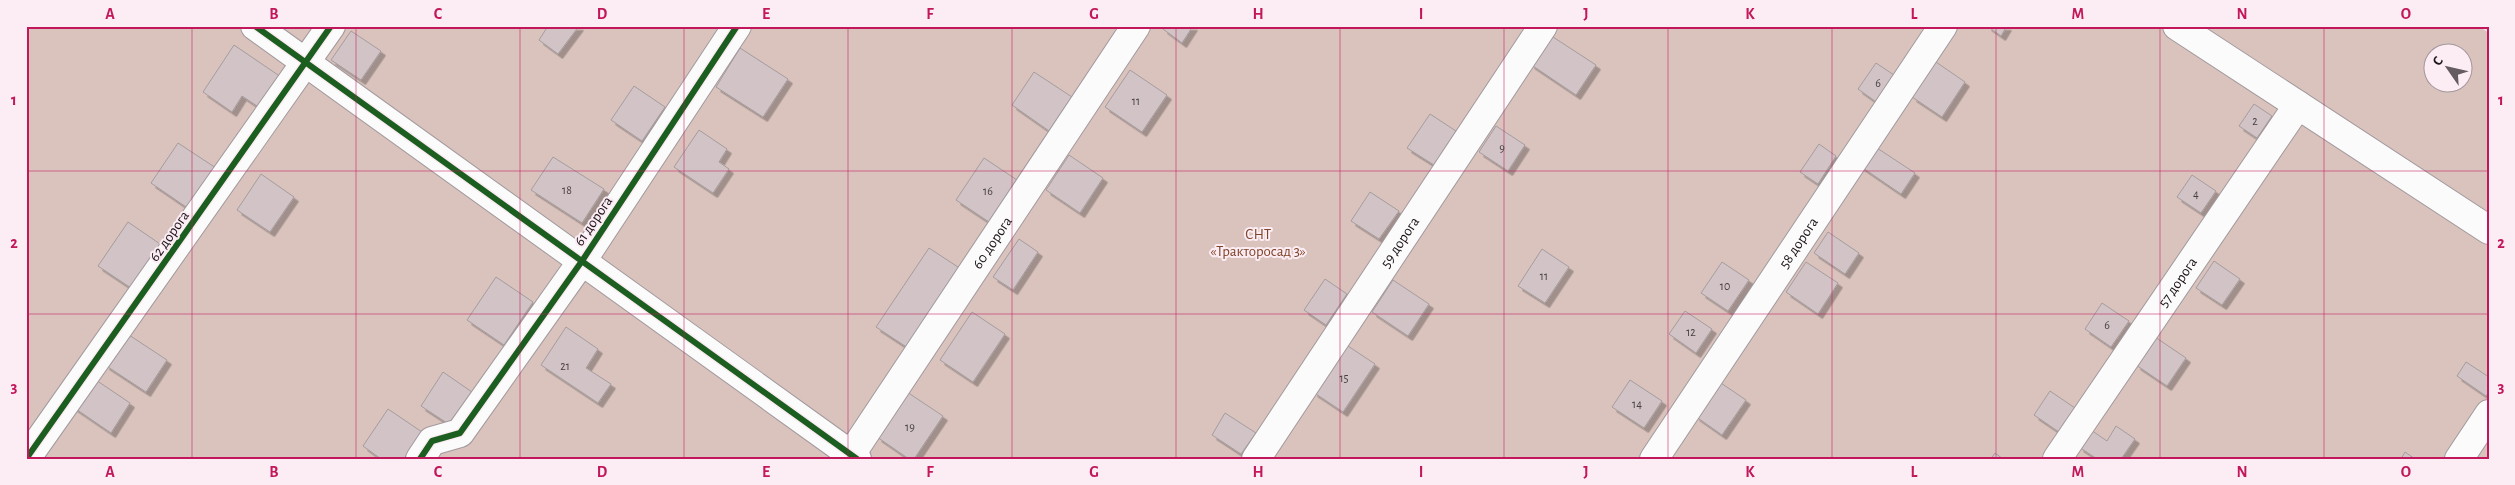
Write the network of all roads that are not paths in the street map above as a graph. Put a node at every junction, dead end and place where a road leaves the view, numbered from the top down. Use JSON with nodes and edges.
{"nodes":[{"id":1,"x":255,"y":26,"type":"edge"},
{"id":2,"x":331,"y":26,"type":"edge"},
{"id":3,"x":737,"y":26,"type":"edge"},
{"id":4,"x":1136,"y":26,"type":"edge"},
{"id":5,"x":1543,"y":26,"type":"edge"},
{"id":6,"x":1943,"y":26,"type":"edge"},
{"id":7,"x":2177,"y":26,"type":"edge"},
{"id":8,"x":307,"y":62,"type":"junction"},
{"id":9,"x":2298,"y":105,"type":"junction"},
{"id":10,"x":2489,"y":230,"type":"edge"},
{"id":11,"x":582,"y":261,"type":"junction"},
{"id":12,"x":2489,"y":414,"type":"edge"},
{"id":13,"x":852,"y":457,"type":"edge"},
{"id":14,"x":26,"y":459,"type":"edge"},
{"id":15,"x":420,"y":459,"type":"edge"},
{"id":16,"x":1256,"y":459,"type":"edge"},
{"id":17,"x":1654,"y":459,"type":"edge"},
{"id":18,"x":2057,"y":459,"type":"edge"},
{"id":19,"x":2459,"y":459,"type":"edge"}],
"edges":[{"from":1,"to":8,"type":"street"},
{"from":2,"to":8,"type":"street","name":"62 дорога"},
{"from":3,"to":11,"type":"street","name":"61 дорога"},
{"from":4,"to":13,"type":"street","name":"60 дорога"},
{"from":5,"to":16,"type":"street","name":"59 дорога"},
{"from":6,"to":17,"type":"street","name":"58 дорога"},
{"from":7,"to":9,"type":"street"},
{"from":8,"to":11,"type":"street"},
{"from":8,"to":14,"type":"street","name":"62 дорога"},
{"from":9,"to":10,"type":"street"},
{"from":9,"to":18,"type":"street","name":"57 дорога"},
{"from":11,"to":13,"type":"street"},
{"from":11,"to":15,"type":"street","name":"61 дорога"},
{"from":12,"to":19,"type":"street"}]}
